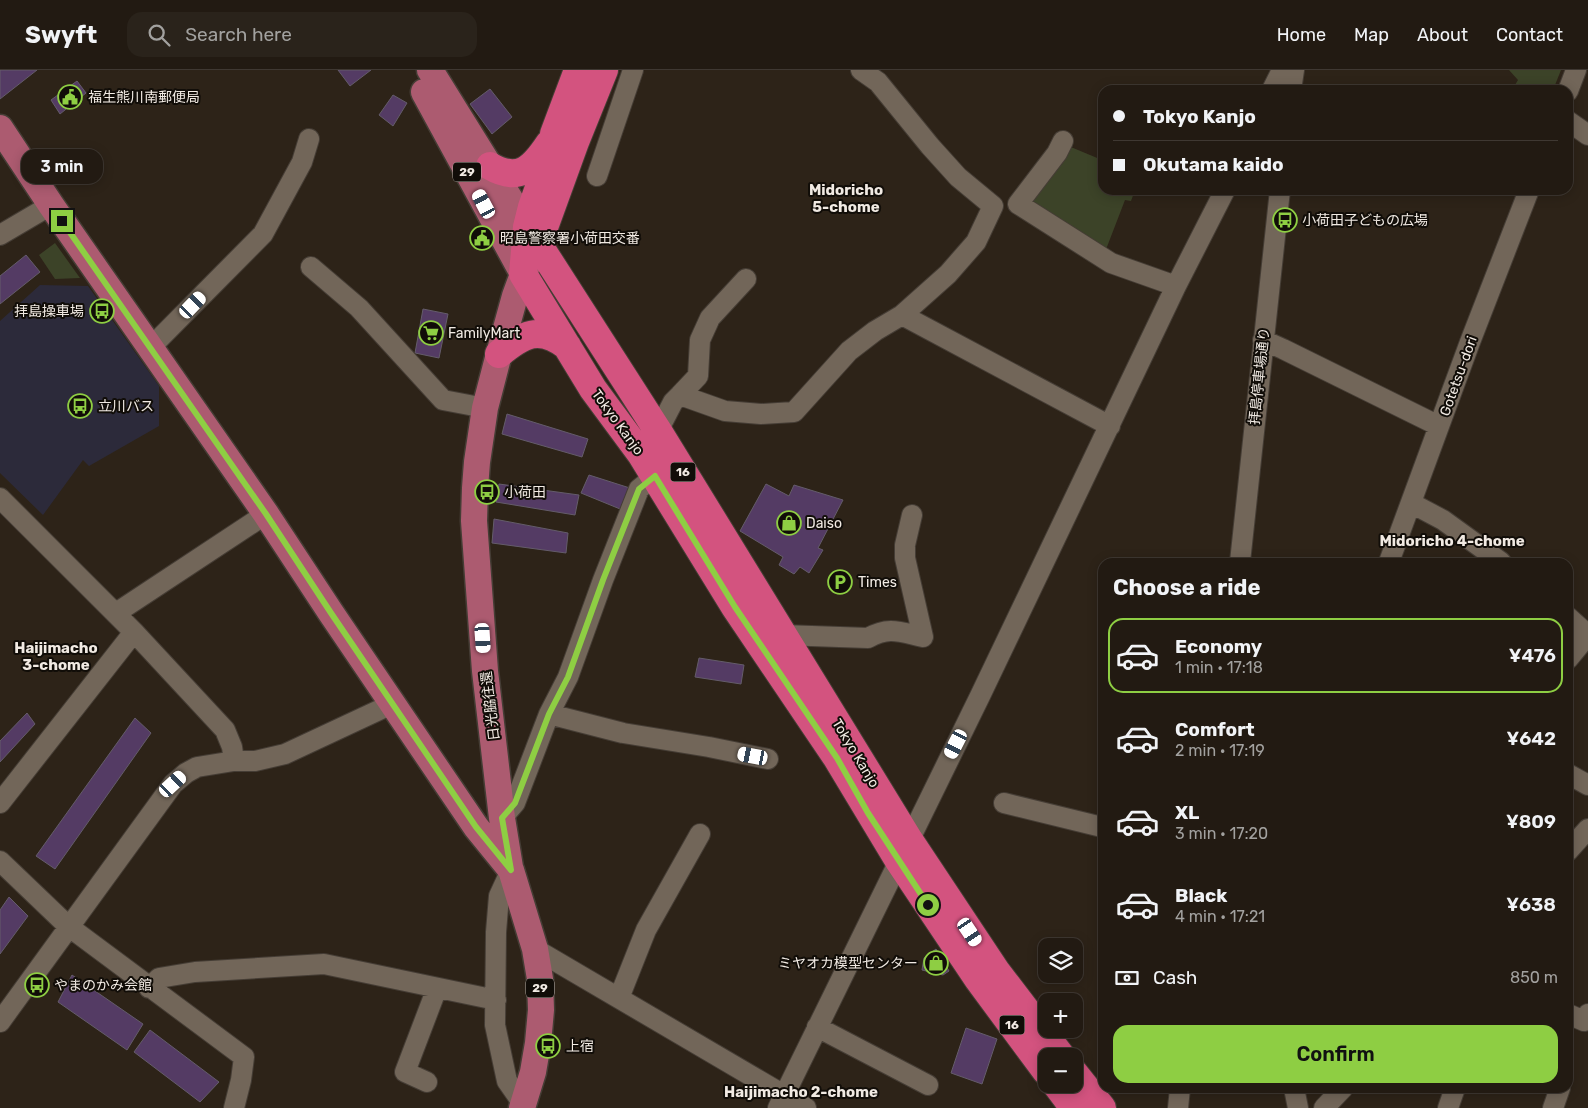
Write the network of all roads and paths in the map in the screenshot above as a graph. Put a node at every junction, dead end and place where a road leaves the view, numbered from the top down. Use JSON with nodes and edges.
{"nodes":[{"id":1,"x":412,"y":70,"type":"edge"},
{"id":2,"x":430,"y":70,"type":"edge"},
{"id":3,"x":558,"y":70,"type":"edge"},
{"id":4,"x":578,"y":70,"type":"edge"},
{"id":5,"x":604,"y":70,"type":"edge"},
{"id":6,"x":633,"y":70,"type":"edge"},
{"id":7,"x":861,"y":70,"type":"edge"},
{"id":8,"x":1282,"y":70,"type":"edge"},
{"id":9,"x":1294,"y":70,"type":"edge"},
{"id":10,"x":1576,"y":70,"type":"edge"},
{"id":11,"x":1274,"y":85,"type":"edge"},
{"id":12,"x":1292,"y":85,"type":"edge"},
{"id":13,"x":1570,"y":85,"type":"edge"},
{"id":14,"x":1573,"y":124,"type":"edge"},
{"id":15,"x":558,"y":126,"type":"junction"},
{"id":16,"x":0,"y":128,"type":"edge"},
{"id":17,"x":1588,"y":135,"type":"edge"},
{"id":18,"x":309,"y":139,"type":"dead end"},
{"id":19,"x":1063,"y":141,"type":"dead end"},
{"id":20,"x":490,"y":166,"type":"junction"},
{"id":21,"x":597,"y":176,"type":"dead end"},
{"id":22,"x":1222,"y":195,"type":"edge"},
{"id":23,"x":1279,"y":195,"type":"edge"},
{"id":24,"x":1527,"y":195,"type":"edge"},
{"id":25,"x":51,"y":205,"type":"junction"},
{"id":26,"x":0,"y":235,"type":"edge"},
{"id":27,"x":533,"y":236,"type":"junction"},
{"id":28,"x":311,"y":267,"type":"dead end"},
{"id":29,"x":523,"y":274,"type":"junction"},
{"id":30,"x":746,"y":278,"type":"dead end"},
{"id":31,"x":1176,"y":286,"type":"junction"},
{"id":32,"x":902,"y":315,"type":"junction"},
{"id":33,"x":1263,"y":340,"type":"junction"},
{"id":34,"x":566,"y":346,"type":"junction"},
{"id":35,"x":151,"y":347,"type":"junction"},
{"id":36,"x":499,"y":354,"type":"junction"},
{"id":37,"x":680,"y":395,"type":"junction"},
{"id":38,"x":485,"y":408,"type":"junction"},
{"id":39,"x":1110,"y":426,"type":"junction"},
{"id":40,"x":1439,"y":426,"type":"junction"},
{"id":41,"x":658,"y":431,"type":"junction"},
{"id":42,"x":655,"y":476,"type":"junction"},
{"id":43,"x":0,"y":498,"type":"edge"},
{"id":44,"x":1411,"y":504,"type":"junction"},
{"id":45,"x":266,"y":514,"type":"junction"},
{"id":46,"x":912,"y":515,"type":"dead end"},
{"id":47,"x":1240,"y":558,"type":"edge"},
{"id":48,"x":1391,"y":558,"type":"edge"},
{"id":49,"x":1495,"y":558,"type":"edge"},
{"id":50,"x":116,"y":613,"type":"junction"},
{"id":51,"x":1573,"y":622,"type":"edge"},
{"id":52,"x":134,"y":632,"type":"junction"},
{"id":53,"x":783,"y":635,"type":"junction"},
{"id":54,"x":1588,"y":635,"type":"edge"},
{"id":55,"x":1573,"y":653,"type":"edge"},
{"id":56,"x":392,"y":704,"type":"junction"},
{"id":57,"x":549,"y":714,"type":"junction"},
{"id":58,"x":768,"y":759,"type":"dead end"},
{"id":59,"x":234,"y":761,"type":"junction"},
{"id":60,"x":1573,"y":777,"type":"edge"},
{"id":61,"x":1588,"y":785,"type":"edge"},
{"id":62,"x":0,"y":803,"type":"edge"},
{"id":63,"x":1004,"y":803,"type":"dead end"},
{"id":64,"x":502,"y":818,"type":"junction"},
{"id":65,"x":1098,"y":826,"type":"edge"},
{"id":66,"x":1588,"y":829,"type":"edge"},
{"id":67,"x":700,"y":834,"type":"dead end"},
{"id":68,"x":1573,"y":846,"type":"edge"},
{"id":69,"x":904,"y":851,"type":"junction"},
{"id":70,"x":0,"y":861,"type":"edge"},
{"id":71,"x":511,"y":870,"type":"junction"},
{"id":72,"x":68,"y":926,"type":"junction"},
{"id":73,"x":535,"y":949,"type":"junction"},
{"id":74,"x":149,"y":988,"type":"junction"},
{"id":75,"x":438,"y":988,"type":"junction"},
{"id":76,"x":619,"y":998,"type":"junction"},
{"id":77,"x":496,"y":1000,"type":"junction"},
{"id":78,"x":1588,"y":1014,"type":"edge"},
{"id":79,"x":1573,"y":1016,"type":"edge"},
{"id":80,"x":0,"y":1022,"type":"edge"},
{"id":81,"x":817,"y":1028,"type":"junction"},
{"id":82,"x":1055,"y":1048,"type":"edge"},
{"id":83,"x":1038,"y":1060,"type":"edge"},
{"id":84,"x":427,"y":1082,"type":"dead end"},
{"id":85,"x":1083,"y":1084,"type":"edge"},
{"id":86,"x":928,"y":1085,"type":"dead end"},
{"id":87,"x":1063,"y":1093,"type":"edge"},
{"id":88,"x":1180,"y":1093,"type":"edge"},
{"id":89,"x":1295,"y":1093,"type":"edge"},
{"id":90,"x":1338,"y":1093,"type":"edge"},
{"id":91,"x":1453,"y":1093,"type":"edge"},
{"id":92,"x":1558,"y":1093,"type":"edge"},
{"id":93,"x":781,"y":1102,"type":"edge"},
{"id":94,"x":522,"y":1106,"type":"edge"},
{"id":95,"x":234,"y":1108,"type":"edge"},
{"id":96,"x":806,"y":1108,"type":"edge"},
{"id":97,"x":1074,"y":1108,"type":"edge"},
{"id":98,"x":1102,"y":1108,"type":"edge"},
{"id":99,"x":1178,"y":1108,"type":"edge"},
{"id":100,"x":1298,"y":1108,"type":"edge"},
{"id":101,"x":1324,"y":1108,"type":"edge"},
{"id":102,"x":1448,"y":1108,"type":"edge"},
{"id":103,"x":1553,"y":1108,"type":"edge"}],
"edges":[{"from":1,"to":29,"type":"main road","number":"29"},
{"from":2,"to":20,"type":"main road","number":"29"},
{"from":3,"to":15,"type":"highway"},
{"from":4,"to":15,"type":"highway"},
{"from":5,"to":27,"type":"highway"},
{"from":6,"to":21,"type":"street"},
{"from":7,"to":32,"type":"street"},
{"from":8,"to":11,"type":"street"},
{"from":9,"to":12,"type":"street"},
{"from":10,"to":13,"type":"street"},
{"from":14,"to":17,"type":"street"},
{"from":15,"to":20,"type":"highway"},
{"from":15,"to":27,"type":"highway"},
{"from":16,"to":25,"type":"main road","number":"29"},
{"from":18,"to":35,"type":"street"},
{"from":19,"to":31,"type":"street"},
{"from":20,"to":27,"type":"main road","number":"29"},
{"from":22,"to":31,"type":"street"},
{"from":23,"to":33,"type":"street","name":"拝島停車場通り"},
{"from":24,"to":40,"type":"street","name":"Gotetsu-dori"},
{"from":25,"to":26,"type":"street"},
{"from":25,"to":35,"type":"main road","number":"29"},
{"from":27,"to":29,"type":"highway"},
{"from":27,"to":41,"type":"highway","name":"Tokyo Kanjo","number":"16"},
{"from":28,"to":38,"type":"street"},
{"from":29,"to":34,"type":"highway","name":"Tokyo Kanjo","number":"16"},
{"from":29,"to":36,"type":"main road","name":"日光脇往還","number":"29"},
{"from":30,"to":37,"type":"street"},
{"from":31,"to":39,"type":"street"},
{"from":32,"to":37,"type":"street"},
{"from":32,"to":39,"type":"street"},
{"from":33,"to":40,"type":"street"},
{"from":33,"to":47,"type":"street","name":"拝島停車場通り"},
{"from":34,"to":36,"type":"highway"},
{"from":34,"to":42,"type":"highway","name":"Tokyo Kanjo","number":"16"},
{"from":35,"to":45,"type":"main road","number":"29"},
{"from":36,"to":38,"type":"main road","name":"日光脇往還","number":"29"},
{"from":37,"to":41,"type":"street"},
{"from":38,"to":64,"type":"main road","name":"日光脇往還","number":"29"},
{"from":39,"to":69,"type":"street"},
{"from":40,"to":44,"type":"street","name":"Gotetsu-dori"},
{"from":41,"to":53,"type":"highway","name":"Tokyo Kanjo","number":"16"},
{"from":42,"to":57,"type":"street"},
{"from":42,"to":69,"type":"highway","name":"Tokyo Kanjo","number":"16"},
{"from":43,"to":50,"type":"street"},
{"from":44,"to":48,"type":"street","name":"Gotetsu-dori"},
{"from":44,"to":49,"type":"street"},
{"from":45,"to":50,"type":"street"},
{"from":45,"to":56,"type":"main road","number":"29"},
{"from":46,"to":53,"type":"street"},
{"from":50,"to":52,"type":"street"},
{"from":51,"to":54,"type":"street"},
{"from":52,"to":59,"type":"street"},
{"from":52,"to":62,"type":"street"},
{"from":53,"to":69,"type":"highway","name":"Tokyo Kanjo","number":"16"},
{"from":54,"to":55,"type":"street"},
{"from":56,"to":59,"type":"street"},
{"from":56,"to":71,"type":"main road","number":"29"},
{"from":57,"to":58,"type":"street"},
{"from":57,"to":64,"type":"street"},
{"from":59,"to":72,"type":"street"},
{"from":60,"to":61,"type":"street"},
{"from":63,"to":65,"type":"street"},
{"from":64,"to":71,"type":"main road","name":"日光脇往還","number":"29"},
{"from":66,"to":68,"type":"street"},
{"from":67,"to":76,"type":"street"},
{"from":69,"to":81,"type":"street"},
{"from":69,"to":82,"type":"highway","name":"Tokyo Kanjo","number":"16"},
{"from":69,"to":83,"type":"highway","name":"Tokyo Kanjo","number":"16"},
{"from":70,"to":72,"type":"street"},
{"from":71,"to":73,"type":"main road","number":"29"},
{"from":71,"to":77,"type":"street"},
{"from":72,"to":74,"type":"street"},
{"from":72,"to":80,"type":"street"},
{"from":73,"to":76,"type":"street"},
{"from":73,"to":94,"type":"main road","number":"29"},
{"from":74,"to":75,"type":"street"},
{"from":74,"to":95,"type":"street"},
{"from":75,"to":77,"type":"street"},
{"from":75,"to":84,"type":"street"},
{"from":76,"to":93,"type":"street"},
{"from":77,"to":94,"type":"street"},
{"from":78,"to":79,"type":"street"},
{"from":81,"to":86,"type":"street"},
{"from":81,"to":93,"type":"street"},
{"from":85,"to":98,"type":"highway"},
{"from":87,"to":97,"type":"highway"},
{"from":88,"to":99,"type":"street"},
{"from":89,"to":100,"type":"street"},
{"from":90,"to":101,"type":"street"},
{"from":91,"to":102,"type":"street"},
{"from":92,"to":103,"type":"street"},
{"from":93,"to":96,"type":"street"}]}
